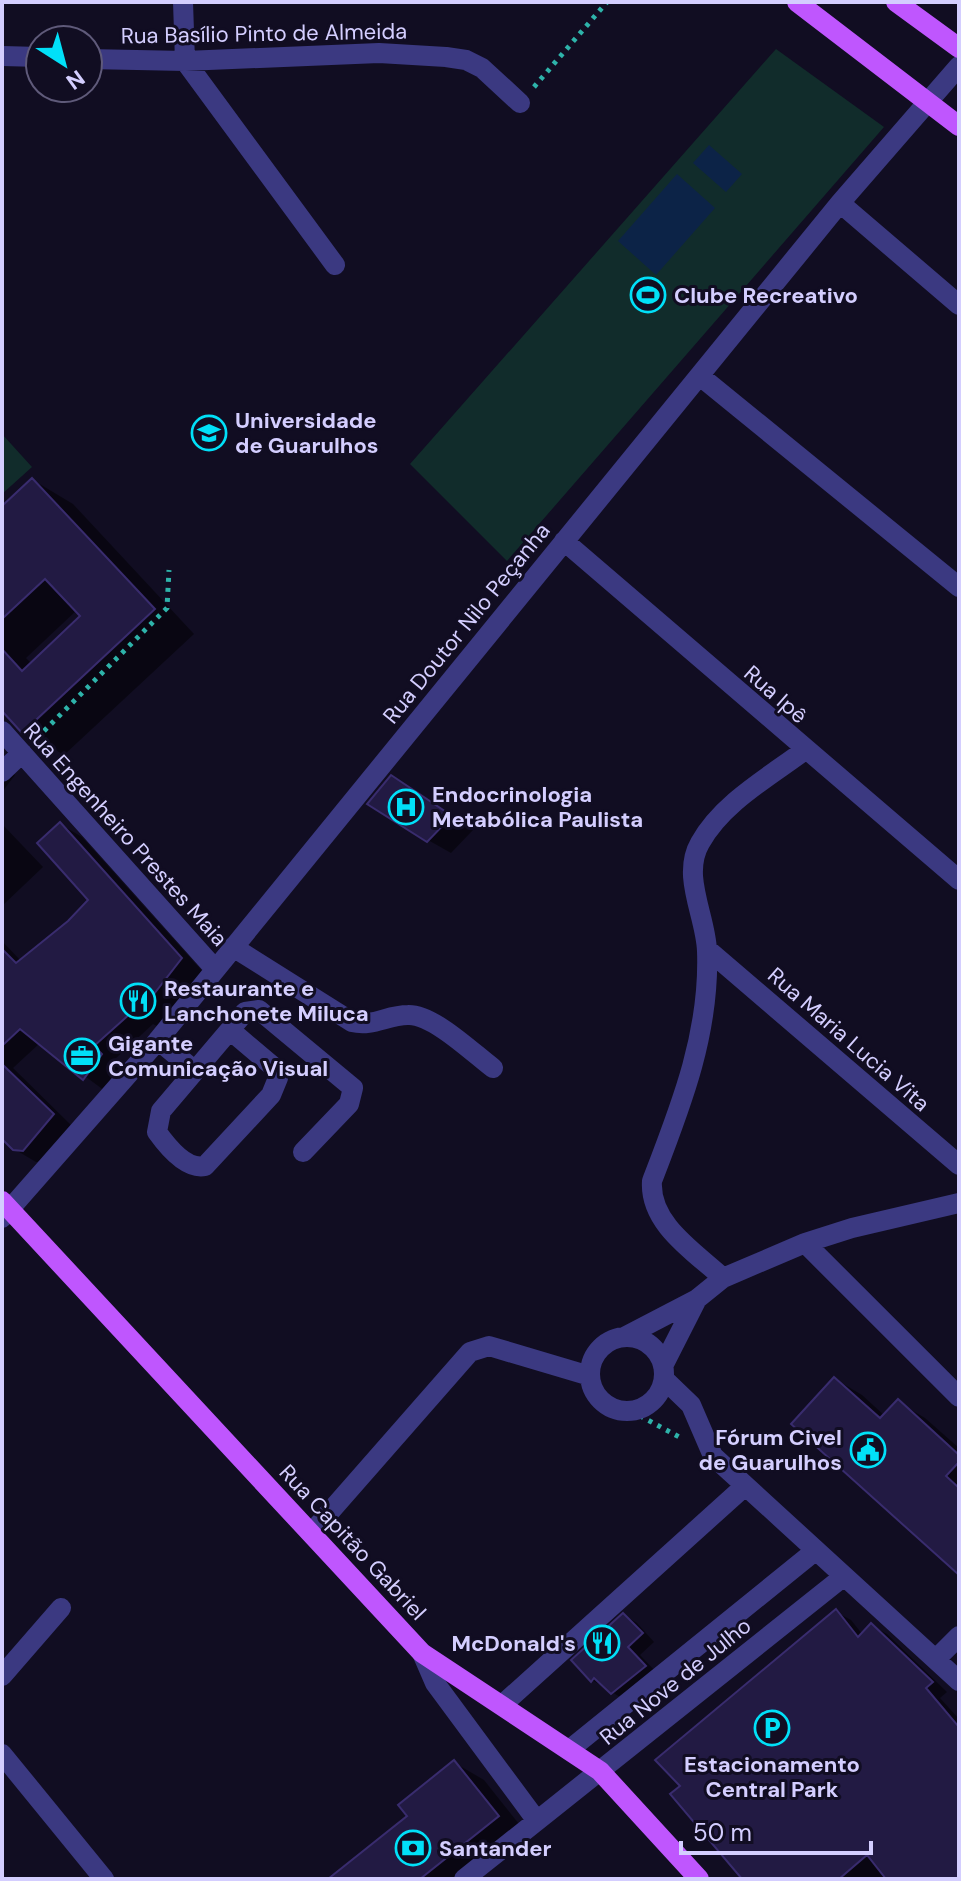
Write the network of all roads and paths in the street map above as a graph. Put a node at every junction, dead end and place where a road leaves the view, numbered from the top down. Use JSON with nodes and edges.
{"nodes":[{"id":1,"x":183,"y":2,"type":"edge"},
{"id":2,"x":607,"y":2,"type":"edge"},
{"id":3,"x":797,"y":2,"type":"edge"},
{"id":4,"x":896,"y":2,"type":"edge"},
{"id":5,"x":959,"y":48,"type":"edge"},
{"id":6,"x":2,"y":56,"type":"edge"},
{"id":7,"x":24,"y":57,"type":"edge"},
{"id":8,"x":104,"y":59,"type":"edge"},
{"id":9,"x":185,"y":61,"type":"junction"},
{"id":10,"x":959,"y":66,"type":"edge"},
{"id":11,"x":928,"y":102,"type":"junction"},
{"id":12,"x":520,"y":103,"type":"joint"},
{"id":13,"x":959,"y":126,"type":"edge"},
{"id":14,"x":840,"y":203,"type":"junction"},
{"id":15,"x":335,"y":265,"type":"dead end"},
{"id":16,"x":959,"y":305,"type":"edge"},
{"id":17,"x":700,"y":376,"type":"junction"},
{"id":18,"x":564,"y":541,"type":"junction"},
{"id":19,"x":169,"y":570,"type":"dead end"},
{"id":20,"x":959,"y":587,"type":"edge"},
{"id":21,"x":2,"y":731,"type":"edge"},
{"id":22,"x":805,"y":750,"type":"junction"},
{"id":23,"x":22,"y":753,"type":"junction"},
{"id":24,"x":2,"y":772,"type":"edge"},
{"id":25,"x":959,"y":880,"type":"edge"},
{"id":26,"x":233,"y":947,"type":"junction"},
{"id":27,"x":707,"y":949,"type":"junction"},
{"id":28,"x":215,"y":969,"type":"junction"},
{"id":29,"x":230,"y":1030,"type":"junction"},
{"id":30,"x":156,"y":1043,"type":"junction"},
{"id":31,"x":493,"y":1068,"type":"dead end"},
{"id":32,"x":192,"y":1074,"type":"junction"},
{"id":33,"x":303,"y":1152,"type":"dead end"},
{"id":34,"x":959,"y":1165,"type":"edge"},
{"id":35,"x":959,"y":1203,"type":"edge"},
{"id":36,"x":4,"y":1209,"type":"edge"},
{"id":37,"x":805,"y":1243,"type":"junction"},
{"id":38,"x":723,"y":1278,"type":"junction"},
{"id":39,"x":697,"y":1299,"type":"junction"},
{"id":40,"x":624,"y":1337,"type":"junction"},
{"id":41,"x":664,"y":1373,"type":"junction"},
{"id":42,"x":590,"y":1376,"type":"junction"},
{"id":43,"x":959,"y":1397,"type":"edge"},
{"id":44,"x":631,"y":1411,"type":"junction"},
{"id":45,"x":713,"y":1456,"type":"junction"},
{"id":46,"x":745,"y":1486,"type":"junction"},
{"id":47,"x":313,"y":1531,"type":"junction"},
{"id":48,"x":815,"y":1551,"type":"junction"},
{"id":49,"x":843,"y":1577,"type":"junction"},
{"id":50,"x":61,"y":1608,"type":"dead end"},
{"id":51,"x":959,"y":1636,"type":"edge"},
{"id":52,"x":422,"y":1653,"type":"junction"},
{"id":53,"x":936,"y":1659,"type":"junction"},
{"id":54,"x":2,"y":1676,"type":"edge"},
{"id":55,"x":959,"y":1681,"type":"edge"},
{"id":56,"x":502,"y":1705,"type":"junction"},
{"id":57,"x":569,"y":1750,"type":"junction"},
{"id":58,"x":2,"y":1754,"type":"edge"},
{"id":59,"x":600,"y":1771,"type":"junction"},
{"id":60,"x":537,"y":1821,"type":"junction"},
{"id":61,"x":104,"y":1879,"type":"edge"},
{"id":62,"x":464,"y":1879,"type":"edge"},
{"id":63,"x":699,"y":1879,"type":"edge"}],
"edges":[{"from":1,"to":9,"type":"street"},
{"from":2,"to":12,"type":"path"},
{"from":3,"to":11,"type":"main road"},
{"from":4,"to":5,"type":"main road"},
{"from":6,"to":7,"type":"street"},
{"from":8,"to":9,"type":"street","name":"Rua Basílio Pinto de Almeida"},
{"from":9,"to":12,"type":"street","name":"Rua Basílio Pinto de Almeida"},
{"from":9,"to":15,"type":"street"},
{"from":10,"to":11,"type":"street","name":"Rua Doutor Nilo Peçanha"},
{"from":11,"to":13,"type":"main road"},
{"from":11,"to":14,"type":"street","name":"Rua Doutor Nilo Peçanha"},
{"from":14,"to":16,"type":"street"},
{"from":14,"to":17,"type":"street","name":"Rua Doutor Nilo Peçanha"},
{"from":17,"to":18,"type":"street","name":"Rua Doutor Nilo Peçanha"},
{"from":17,"to":20,"type":"street"},
{"from":18,"to":22,"type":"street","name":"Rua Ipê"},
{"from":18,"to":26,"type":"street","name":"Rua Doutor Nilo Peçanha"},
{"from":19,"to":23,"type":"path"},
{"from":21,"to":23,"type":"street","name":"Rua Engenheiro Prestes Maia"},
{"from":22,"to":25,"type":"street","name":"Rua Ipê"},
{"from":22,"to":27,"type":"street"},
{"from":23,"to":24,"type":"street"},
{"from":23,"to":28,"type":"street","name":"Rua Engenheiro Prestes Maia"},
{"from":26,"to":28,"type":"street","name":"Rua Doutor Nilo Peçanha"},
{"from":26,"to":31,"type":"street"},
{"from":27,"to":34,"type":"street","name":"Rua Maria Lucia Vita"},
{"from":27,"to":38,"type":"street"},
{"from":28,"to":30,"type":"street","name":"Rua Doutor Nilo Peçanha"},
{"from":29,"to":32,"type":"street"},
{"from":29,"to":32,"type":"street"},
{"from":29,"to":33,"type":"street"},
{"from":30,"to":32,"type":"street"},
{"from":30,"to":36,"type":"street","name":"Rua Doutor Nilo Peçanha"},
{"from":35,"to":37,"type":"street"},
{"from":36,"to":47,"type":"main road","name":"Rua Capitão Gabriel"},
{"from":37,"to":38,"type":"street"},
{"from":37,"to":43,"type":"street"},
{"from":38,"to":39,"type":"street"},
{"from":39,"to":40,"type":"street"},
{"from":39,"to":41,"type":"street"},
{"from":40,"to":41,"type":"street"},
{"from":40,"to":42,"type":"street"},
{"from":41,"to":44,"type":"street"},
{"from":41,"to":45,"type":"street"},
{"from":42,"to":44,"type":"street"},
{"from":42,"to":47,"type":"street"},
{"from":44,"to":45,"type":"path"},
{"from":45,"to":46,"type":"street"},
{"from":46,"to":48,"type":"street"},
{"from":46,"to":56,"type":"street"},
{"from":47,"to":52,"type":"main road","name":"Rua Capitão Gabriel"},
{"from":48,"to":49,"type":"street"},
{"from":48,"to":57,"type":"street","name":"Rua Nove de Julho"},
{"from":49,"to":53,"type":"street"},
{"from":49,"to":59,"type":"street","name":"Rua Nove de Julho"},
{"from":50,"to":54,"type":"street"},
{"from":51,"to":53,"type":"street"},
{"from":52,"to":56,"type":"main road","name":"Rua Capitão Gabriel"},
{"from":52,"to":60,"type":"street"},
{"from":53,"to":55,"type":"street"},
{"from":56,"to":57,"type":"main road","name":"Rua Capitão Gabriel"},
{"from":57,"to":59,"type":"main road","name":"Rua Capitão Gabriel"},
{"from":58,"to":61,"type":"street"},
{"from":59,"to":60,"type":"street","name":"Rua Nove de Julho"},
{"from":59,"to":63,"type":"main road","name":"Rua Capitão Gabriel"},
{"from":60,"to":62,"type":"street","name":"Rua Nove de Julho"}]}
